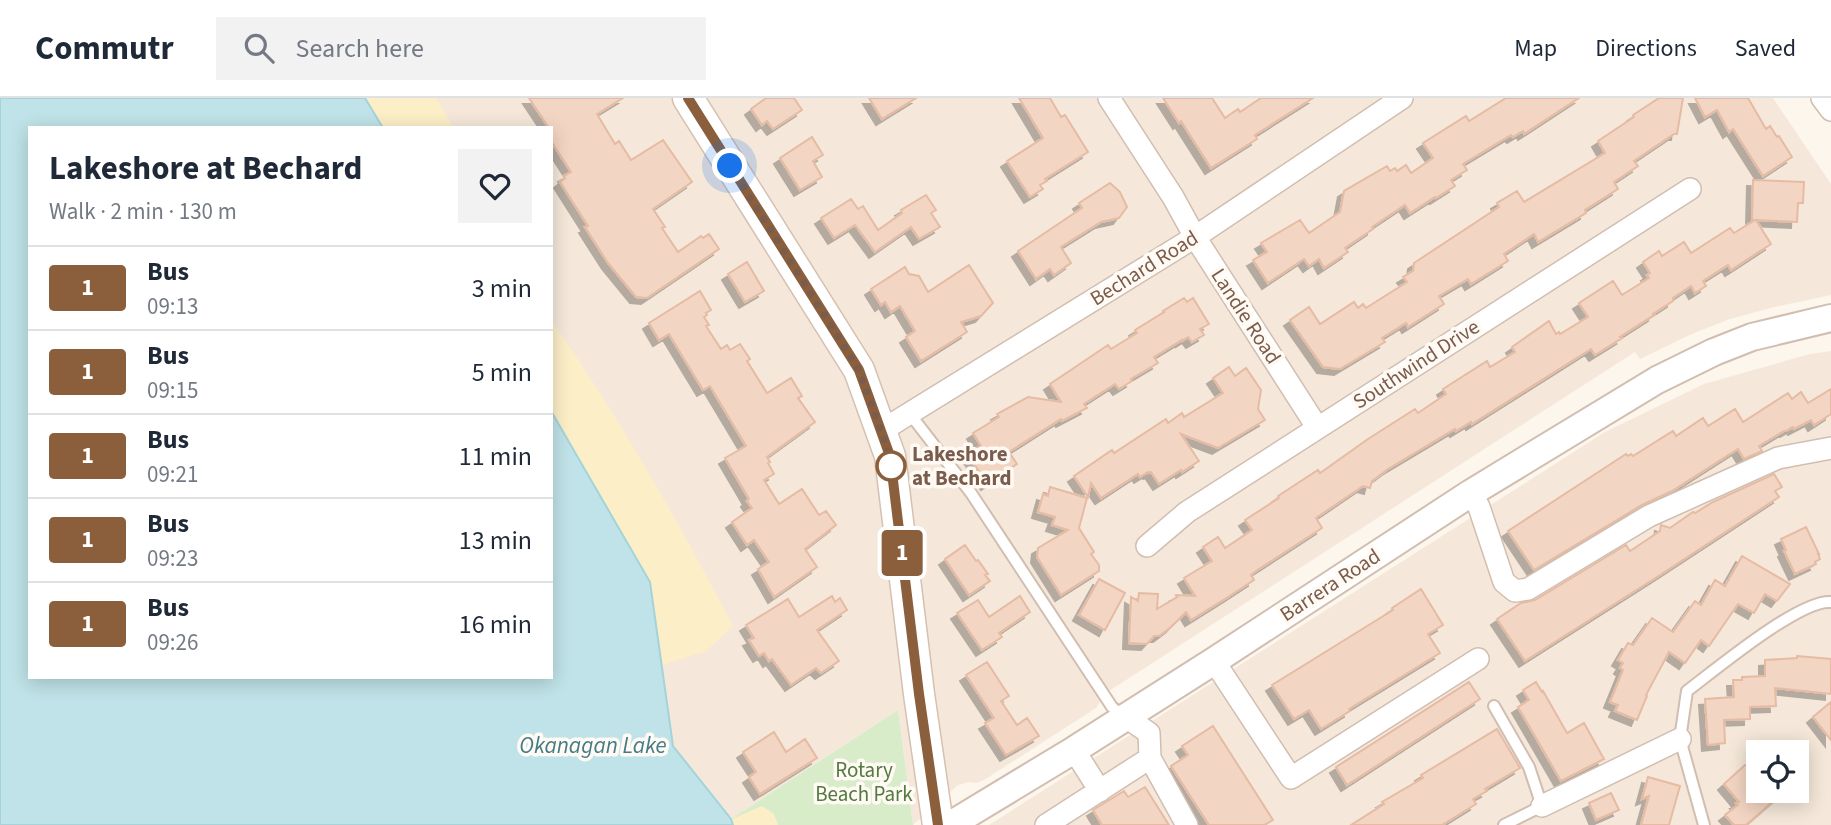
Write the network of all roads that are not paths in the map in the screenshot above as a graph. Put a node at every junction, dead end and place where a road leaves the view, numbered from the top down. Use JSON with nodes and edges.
{"nodes":[{"id":1,"x":688,"y":98,"type":"edge"},
{"id":2,"x":1109,"y":98,"type":"edge"},
{"id":3,"x":1402,"y":98,"type":"edge"},
{"id":4,"x":1822,"y":98,"type":"edge"},
{"id":5,"x":1831,"y":110,"type":"edge"},
{"id":6,"x":1690,"y":189,"type":"dead end"},
{"id":7,"x":1195,"y":237,"type":"junction"},
{"id":8,"x":1831,"y":318,"type":"edge"},
{"id":9,"x":1831,"y":334,"type":"edge"},
{"id":10,"x":1714,"y":352,"type":"junction"},
{"id":11,"x":909,"y":414,"type":"junction"},
{"id":12,"x":1317,"y":427,"type":"junction"},
{"id":13,"x":881,"y":431,"type":"junction"},
{"id":14,"x":1831,"y":448,"type":"edge"},
{"id":15,"x":1471,"y":493,"type":"junction"},
{"id":16,"x":1147,"y":546,"type":"dead end"},
{"id":17,"x":1831,"y":602,"type":"edge"},
{"id":18,"x":1478,"y":659,"type":"dead end"},
{"id":19,"x":1214,"y":661,"type":"junction"},
{"id":20,"x":1494,"y":706,"type":"dead end"},
{"id":21,"x":1126,"y":717,"type":"junction"},
{"id":22,"x":1680,"y":739,"type":"junction"},
{"id":23,"x":1074,"y":750,"type":"junction"},
{"id":24,"x":1150,"y":758,"type":"junction"},
{"id":25,"x":1100,"y":791,"type":"junction"},
{"id":26,"x":1542,"y":806,"type":"junction"},
{"id":27,"x":1519,"y":821,"type":"edge"},
{"id":28,"x":938,"y":825,"type":"edge"},
{"id":29,"x":950,"y":825,"type":"edge"},
{"id":30,"x":1046,"y":825,"type":"edge"},
{"id":31,"x":1188,"y":825,"type":"edge"},
{"id":32,"x":1504,"y":825,"type":"edge"},
{"id":33,"x":1704,"y":825,"type":"edge"}],
"edges":[{"from":1,"to":13,"type":"main road"},
{"from":2,"to":7,"type":"street","name":"Landie Road"},
{"from":3,"to":7,"type":"street","name":"Bechard Road"},
{"from":4,"to":5,"type":"street"},
{"from":6,"to":12,"type":"street","name":"Southwind Drive"},
{"from":7,"to":11,"type":"street","name":"Bechard Road"},
{"from":7,"to":12,"type":"street","name":"Landie Road"},
{"from":8,"to":10,"type":"street","name":"Barrera Road"},
{"from":9,"to":10,"type":"street","name":"Barrera Road"},
{"from":10,"to":15,"type":"street","name":"Barrera Road"},
{"from":11,"to":13,"type":"street","name":"Bechard Road"},
{"from":11,"to":21,"type":"lane"},
{"from":12,"to":16,"type":"street","name":"Southwind Drive"},
{"from":13,"to":28,"type":"main road"},
{"from":14,"to":15,"type":"street"},
{"from":15,"to":19,"type":"street","name":"Barrera Road"},
{"from":17,"to":22,"type":"lane"},
{"from":18,"to":19,"type":"street"},
{"from":19,"to":21,"type":"street","name":"Barrera Road"},
{"from":20,"to":26,"type":"lane"},
{"from":21,"to":23,"type":"street","name":"Barrera Road"},
{"from":21,"to":24,"type":"street"},
{"from":22,"to":26,"type":"street"},
{"from":22,"to":33,"type":"lane"},
{"from":23,"to":25,"type":"street"},
{"from":23,"to":29,"type":"street","name":"Barrera Road"},
{"from":24,"to":25,"type":"street"},
{"from":24,"to":31,"type":"street"},
{"from":25,"to":30,"type":"street"},
{"from":26,"to":27,"type":"lane"},
{"from":27,"to":32,"type":"lane"}]}
